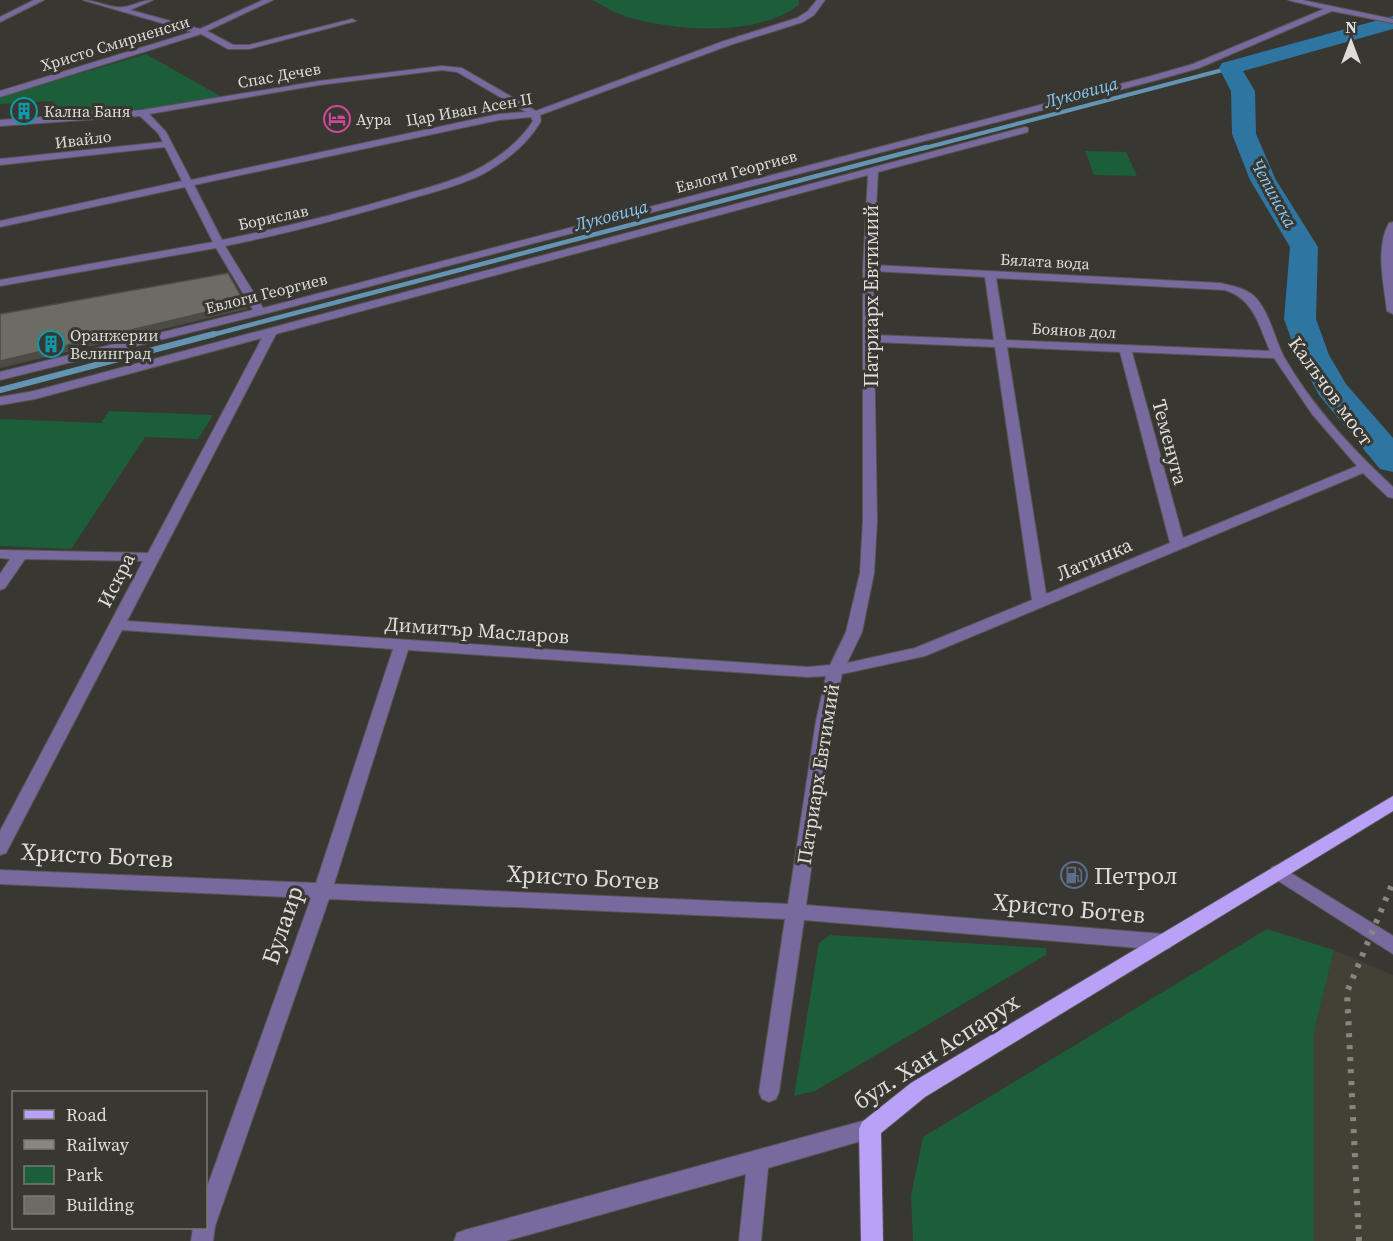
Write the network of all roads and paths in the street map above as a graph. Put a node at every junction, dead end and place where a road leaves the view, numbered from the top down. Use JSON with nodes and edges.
{"nodes":[{"id":1,"x":40,"y":0,"type":"edge"},
{"id":2,"x":87,"y":0,"type":"edge"},
{"id":3,"x":149,"y":0,"type":"edge"},
{"id":4,"x":269,"y":0,"type":"edge"},
{"id":5,"x":821,"y":0,"type":"edge"},
{"id":6,"x":1292,"y":0,"type":"edge"},
{"id":7,"x":1332,"y":8,"type":"junction"},
{"id":8,"x":123,"y":10,"type":"junction"},
{"id":9,"x":0,"y":20,"type":"edge"},
{"id":10,"x":352,"y":21,"type":"dead end"},
{"id":11,"x":1393,"y":21,"type":"edge"},
{"id":12,"x":200,"y":32,"type":"junction"},
{"id":13,"x":0,"y":94,"type":"edge"},
{"id":14,"x":142,"y":114,"type":"junction"},
{"id":15,"x":535,"y":114,"type":"junction"},
{"id":16,"x":0,"y":123,"type":"edge"},
{"id":17,"x":1025,"y":130,"type":"dead end"},
{"id":18,"x":169,"y":144,"type":"junction"},
{"id":19,"x":0,"y":162,"type":"edge"},
{"id":20,"x":873,"y":172,"type":"junction"},
{"id":21,"x":188,"y":183,"type":"junction"},
{"id":22,"x":0,"y":224,"type":"edge"},
{"id":23,"x":1393,"y":225,"type":"edge"},
{"id":24,"x":219,"y":244,"type":"junction"},
{"id":25,"x":868,"y":268,"type":"junction"},
{"id":26,"x":990,"y":273,"type":"junction"},
{"id":27,"x":0,"y":283,"type":"edge"},
{"id":28,"x":1220,"y":286,"type":"joint"},
{"id":29,"x":1393,"y":311,"type":"edge"},
{"id":30,"x":260,"y":312,"type":"junction"},
{"id":31,"x":271,"y":332,"type":"junction"},
{"id":32,"x":870,"y":338,"type":"junction"},
{"id":33,"x":1000,"y":343,"type":"junction"},
{"id":34,"x":1125,"y":349,"type":"junction"},
{"id":35,"x":1278,"y":355,"type":"junction"},
{"id":36,"x":0,"y":376,"type":"edge"},
{"id":37,"x":0,"y":401,"type":"edge"},
{"id":38,"x":1364,"y":468,"type":"junction"},
{"id":39,"x":1393,"y":494,"type":"edge"},
{"id":40,"x":1178,"y":545,"type":"junction"},
{"id":41,"x":0,"y":554,"type":"edge"},
{"id":42,"x":20,"y":555,"type":"junction"},
{"id":43,"x":151,"y":557,"type":"junction"},
{"id":44,"x":0,"y":585,"type":"edge"},
{"id":45,"x":1040,"y":603,"type":"junction"},
{"id":46,"x":117,"y":625,"type":"junction"},
{"id":47,"x":402,"y":646,"type":"junction"},
{"id":48,"x":835,"y":671,"type":"junction"},
{"id":49,"x":1393,"y":803,"type":"edge"},
{"id":50,"x":0,"y":848,"type":"edge"},
{"id":51,"x":1278,"y":872,"type":"junction"},
{"id":52,"x":0,"y":877,"type":"edge"},
{"id":53,"x":323,"y":891,"type":"junction"},
{"id":54,"x":797,"y":912,"type":"junction"},
{"id":55,"x":1162,"y":942,"type":"junction"},
{"id":56,"x":1393,"y":946,"type":"edge"},
{"id":57,"x":769,"y":1092,"type":"dead end"},
{"id":58,"x":870,"y":1129,"type":"junction"},
{"id":59,"x":758,"y":1160,"type":"junction"},
{"id":60,"x":207,"y":1217,"type":"edge"},
{"id":61,"x":465,"y":1241,"type":"edge"},
{"id":62,"x":750,"y":1241,"type":"edge"},
{"id":63,"x":872,"y":1241,"type":"edge"}],
"edges":[{"from":1,"to":9,"type":"street"},
{"from":2,"to":8,"type":"street"},
{"from":3,"to":8,"type":"street"},
{"from":4,"to":12,"type":"street","name":"Христо Смирненски"},
{"from":5,"to":15,"type":"street","name":"Цар Иван Асен II"},
{"from":6,"to":7,"type":"street"},
{"from":7,"to":11,"type":"street"},
{"from":7,"to":30,"type":"street","name":"Евлоги Георгиев"},
{"from":8,"to":12,"type":"street"},
{"from":10,"to":12,"type":"street"},
{"from":12,"to":13,"type":"street","name":"Христо Смирненски"},
{"from":14,"to":15,"type":"street","name":"Спас Дечев"},
{"from":14,"to":16,"type":"street","name":"Спас Дечев"},
{"from":14,"to":18,"type":"street"},
{"from":15,"to":21,"type":"street","name":"Цар Иван Асен II"},
{"from":15,"to":24,"type":"street","name":"Борислав"},
{"from":17,"to":20,"type":"street","name":"Евлоги Георгиев"},
{"from":18,"to":19,"type":"street","name":"Ивайло"},
{"from":18,"to":21,"type":"street"},
{"from":20,"to":25,"type":"street","name":"Патриарх Евтимий"},
{"from":20,"to":31,"type":"street","name":"Евлоги Георгиев"},
{"from":21,"to":22,"type":"street","name":"Цар Иван Асен II"},
{"from":21,"to":24,"type":"street"},
{"from":23,"to":29,"type":"street"},
{"from":24,"to":27,"type":"street","name":"Борислав"},
{"from":24,"to":30,"type":"street"},
{"from":25,"to":26,"type":"street","name":"Бялата вода"},
{"from":25,"to":32,"type":"street","name":"Патриарх Евтимий"},
{"from":26,"to":28,"type":"street","name":"Бялата вода"},
{"from":26,"to":33,"type":"street"},
{"from":28,"to":35,"type":"street","name":"Калъчов мост"},
{"from":30,"to":36,"type":"street","name":"Евлоги Георгиев"},
{"from":31,"to":37,"type":"street","name":"Евлоги Георгиев"},
{"from":31,"to":43,"type":"street","name":"Искра"},
{"from":32,"to":33,"type":"street","name":"Боянов дол"},
{"from":32,"to":48,"type":"street","name":"Патриарх Евтимий"},
{"from":33,"to":34,"type":"street","name":"Боянов дол"},
{"from":33,"to":45,"type":"street"},
{"from":34,"to":35,"type":"street","name":"Боянов дол"},
{"from":34,"to":40,"type":"street","name":"Теменуга"},
{"from":35,"to":38,"type":"street","name":"Калъчов мост"},
{"from":38,"to":39,"type":"street","name":"Калъчов мост"},
{"from":38,"to":40,"type":"street","name":"Латинка"},
{"from":40,"to":45,"type":"street","name":"Латинка"},
{"from":41,"to":42,"type":"street"},
{"from":42,"to":43,"type":"street"},
{"from":42,"to":44,"type":"street"},
{"from":43,"to":46,"type":"street","name":"Искра"},
{"from":45,"to":48,"type":"street","name":"Латинка"},
{"from":46,"to":47,"type":"street","name":"Димитър Масларов"},
{"from":46,"to":50,"type":"street","name":"Искра"},
{"from":47,"to":48,"type":"street","name":"Димитър Масларов"},
{"from":47,"to":53,"type":"street","name":"Булаир"},
{"from":48,"to":54,"type":"street","name":"Патриарх Евтимий"},
{"from":49,"to":51,"type":"main road","name":"бул. Хан Аспарух"},
{"from":51,"to":55,"type":"main road","name":"бул. Хан Аспарух"},
{"from":51,"to":56,"type":"street"},
{"from":52,"to":53,"type":"street","name":"Христо Ботев"},
{"from":53,"to":54,"type":"street","name":"Христо Ботев"},
{"from":53,"to":60,"type":"street","name":"Булаир"},
{"from":54,"to":55,"type":"street","name":"Христо Ботев"},
{"from":54,"to":57,"type":"street","name":"Патриарх Евтимий"},
{"from":55,"to":58,"type":"main road","name":"бул. Хан Аспарух"},
{"from":58,"to":59,"type":"street","name":"бул. Хан Аспарух"},
{"from":58,"to":63,"type":"main road"},
{"from":59,"to":61,"type":"street","name":"бул. Хан Аспарух"},
{"from":59,"to":62,"type":"street"}]}
